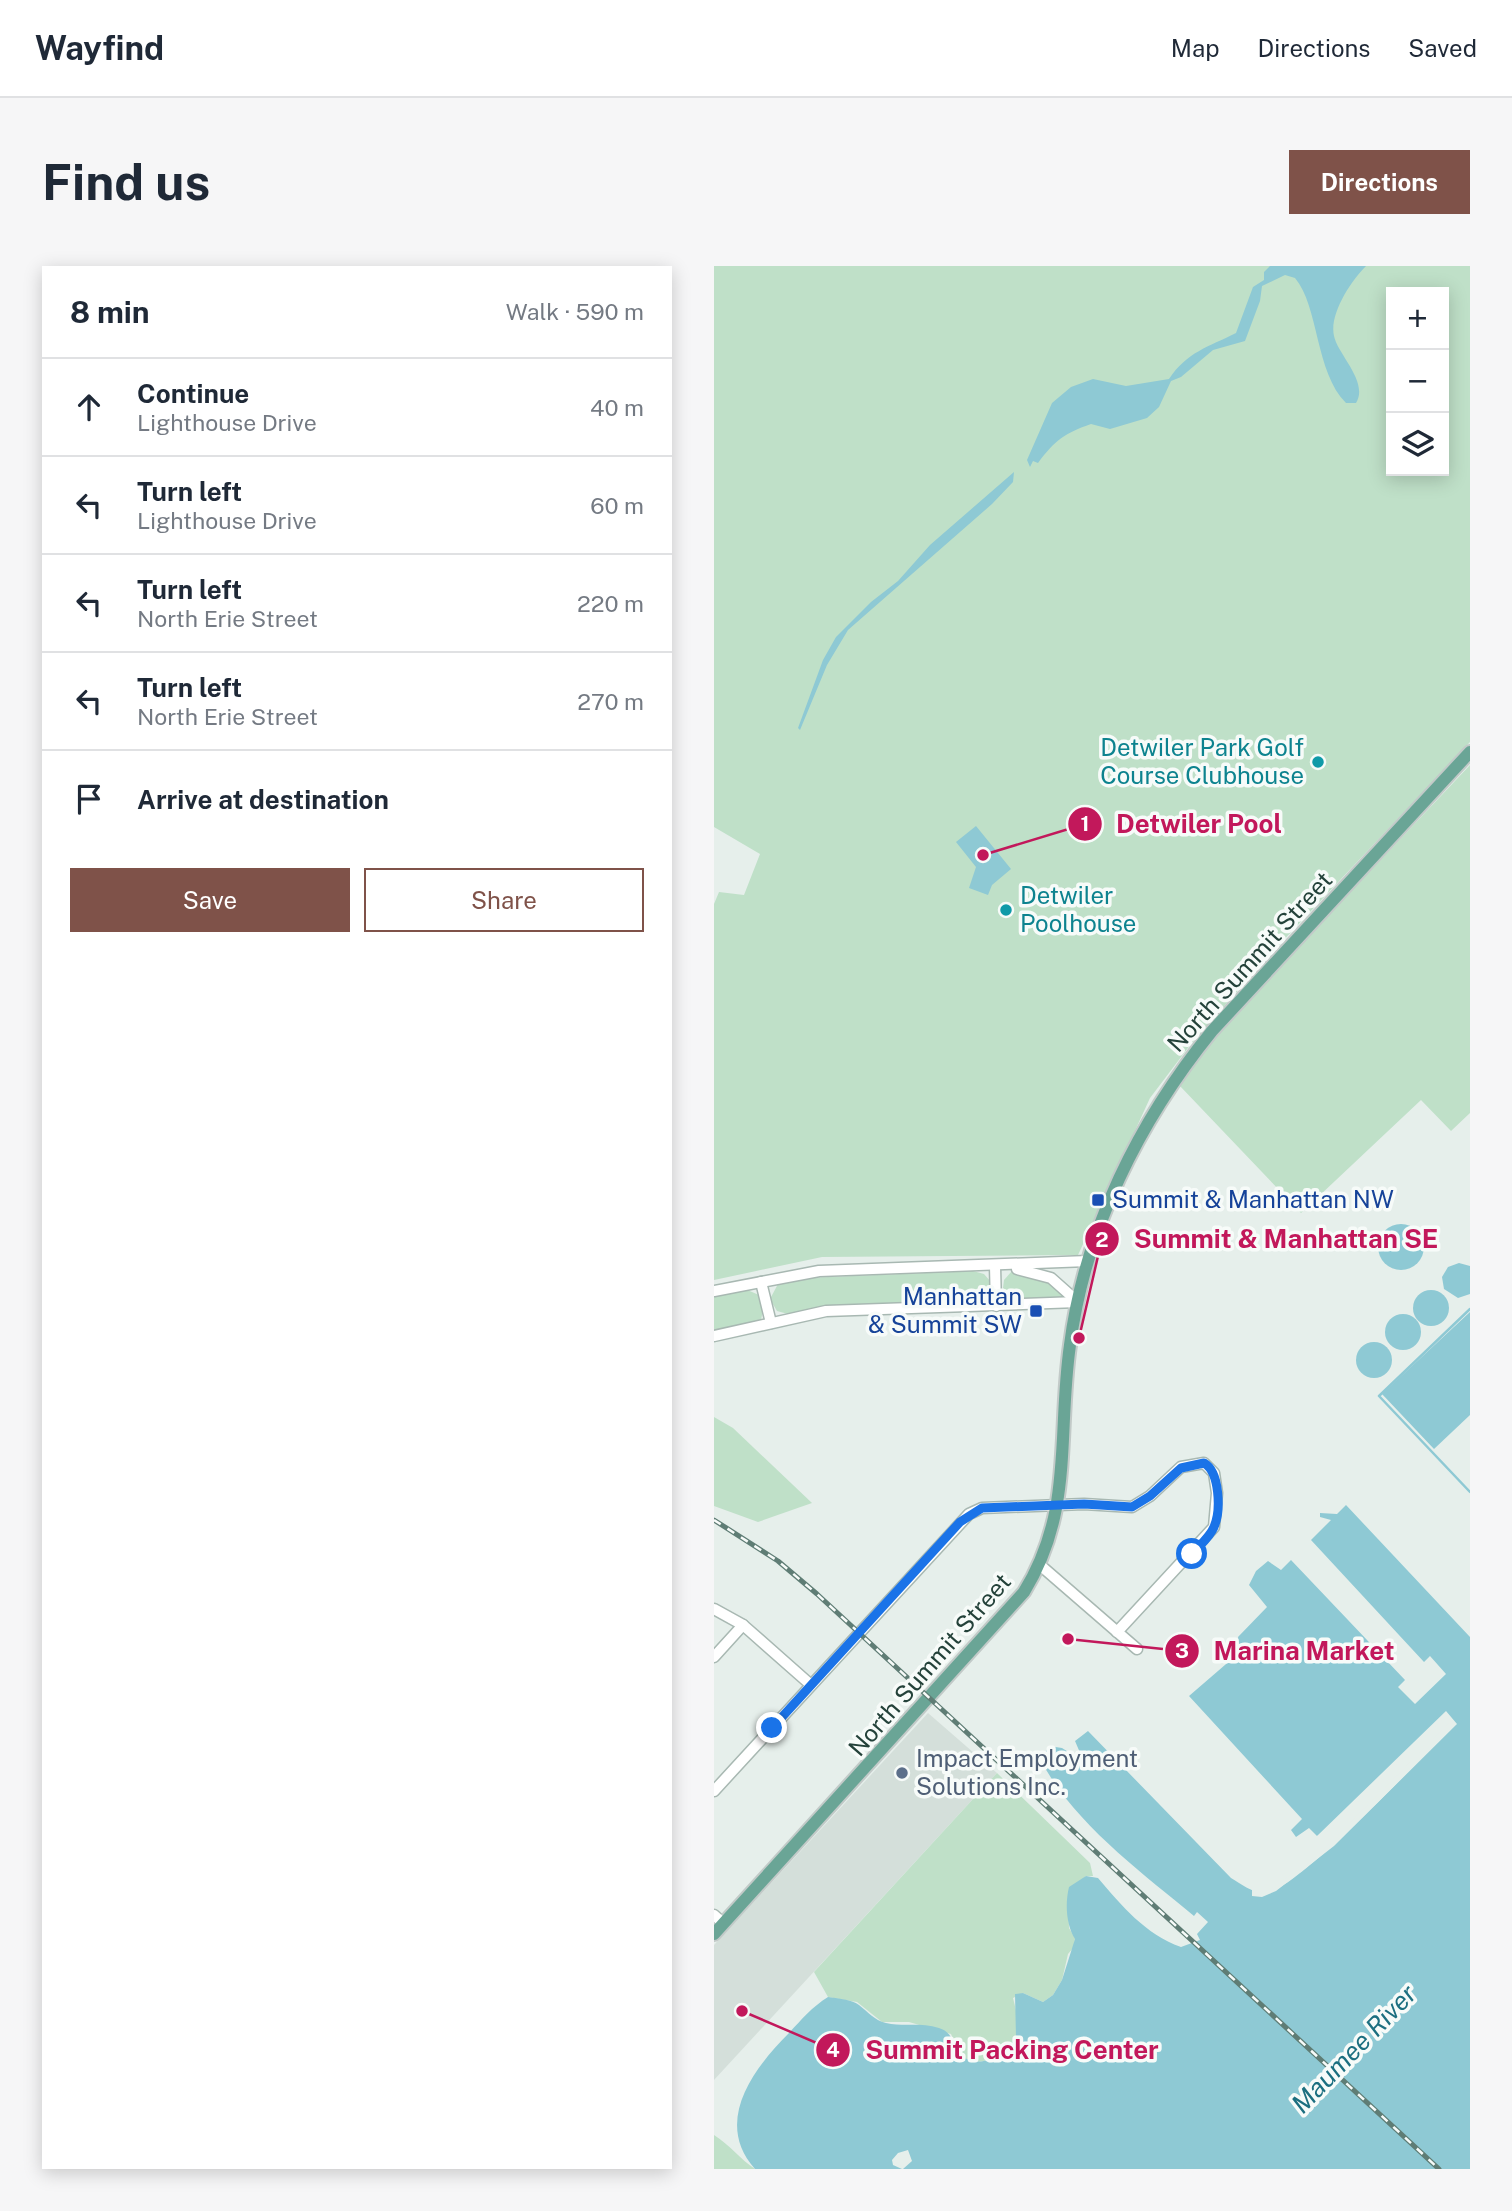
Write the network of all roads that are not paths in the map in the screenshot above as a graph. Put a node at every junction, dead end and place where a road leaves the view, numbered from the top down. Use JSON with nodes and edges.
{"nodes":[{"id":1,"x":1470,"y":752,"type":"edge"},
{"id":2,"x":1088,"y":1261,"type":"junction"},
{"id":3,"x":995,"y":1266,"type":"junction"},
{"id":4,"x":761,"y":1282,"type":"junction"},
{"id":5,"x":714,"y":1292,"type":"edge"},
{"id":6,"x":1078,"y":1303,"type":"junction"},
{"id":7,"x":996,"y":1306,"type":"junction"},
{"id":8,"x":771,"y":1323,"type":"junction"},
{"id":9,"x":714,"y":1336,"type":"edge"},
{"id":10,"x":1059,"y":1505,"type":"junction"},
{"id":11,"x":1040,"y":1564,"type":"junction"},
{"id":12,"x":714,"y":1609,"type":"edge"},
{"id":13,"x":743,"y":1625,"type":"junction"},
{"id":14,"x":1117,"y":1632,"type":"junction"},
{"id":15,"x":1137,"y":1649,"type":"dead end"},
{"id":16,"x":714,"y":1657,"type":"edge"},
{"id":17,"x":811,"y":1685,"type":"junction"},
{"id":18,"x":714,"y":1791,"type":"edge"},
{"id":19,"x":719,"y":1919,"type":"edge"},
{"id":20,"x":714,"y":1934,"type":"edge"}],
"edges":[{"from":1,"to":2,"type":"main road","name":"North Summit Street"},
{"from":2,"to":3,"type":"street"},
{"from":2,"to":6,"type":"main road","name":"North Summit Street"},
{"from":3,"to":4,"type":"street"},
{"from":3,"to":6,"type":"street"},
{"from":3,"to":7,"type":"street"},
{"from":4,"to":5,"type":"street"},
{"from":4,"to":8,"type":"street"},
{"from":6,"to":7,"type":"street"},
{"from":6,"to":10,"type":"main road","name":"North Summit Street"},
{"from":7,"to":8,"type":"street"},
{"from":8,"to":9,"type":"street"},
{"from":10,"to":11,"type":"main road","name":"North Summit Street"},
{"from":10,"to":14,"type":"street"},
{"from":10,"to":17,"type":"street"},
{"from":11,"to":14,"type":"street"},
{"from":11,"to":19,"type":"main road","name":"North Summit Street"},
{"from":12,"to":13,"type":"street"},
{"from":13,"to":16,"type":"street"},
{"from":13,"to":17,"type":"street"},
{"from":14,"to":15,"type":"street"},
{"from":17,"to":18,"type":"street"},
{"from":19,"to":20,"type":"main road","name":"North Summit Street"}]}
